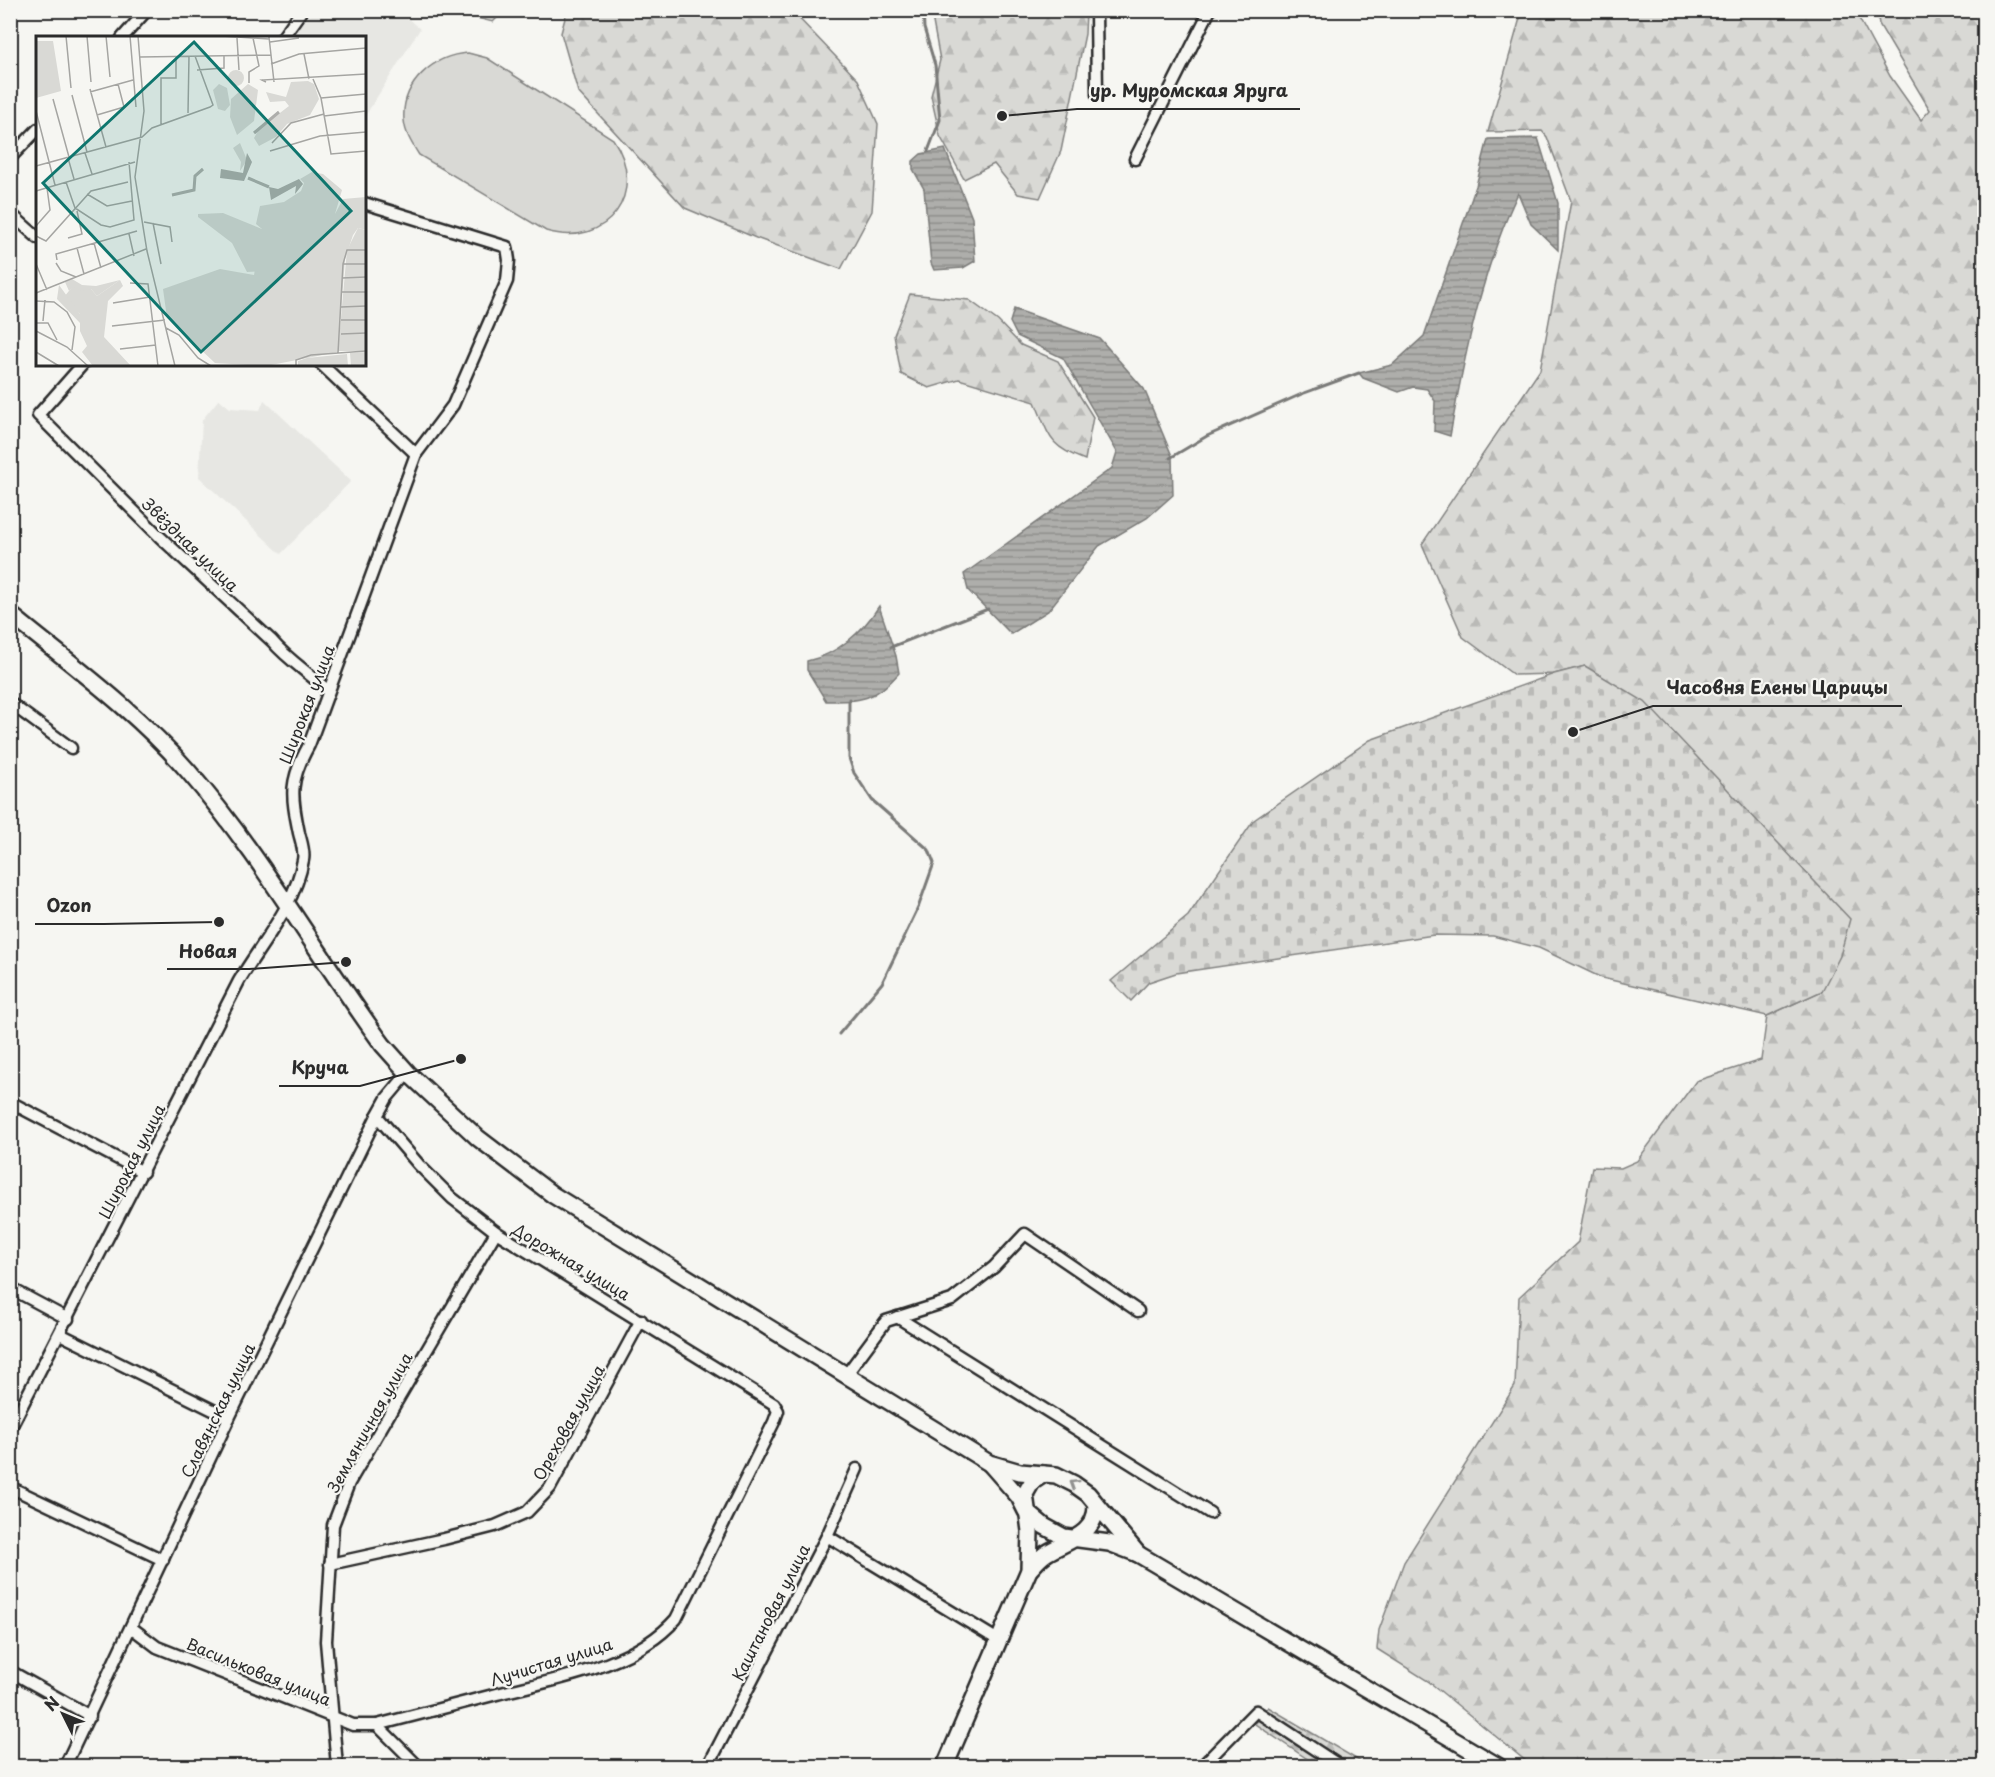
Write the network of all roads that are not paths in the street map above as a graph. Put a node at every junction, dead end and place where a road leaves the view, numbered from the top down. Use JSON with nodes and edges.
{"nodes":[{"id":1,"x":147,"y":10,"type":"edge"},
{"id":2,"x":302,"y":10,"type":"edge"},
{"id":3,"x":1096,"y":10,"type":"edge"},
{"id":4,"x":1210,"y":10,"type":"edge"},
{"id":5,"x":124,"y":36,"type":"edge"},
{"id":6,"x":283,"y":36,"type":"edge"},
{"id":7,"x":1097,"y":95,"type":"dead end"},
{"id":8,"x":36,"y":131,"type":"edge"},
{"id":9,"x":10,"y":158,"type":"edge"},
{"id":10,"x":1135,"y":159,"type":"dead end"},
{"id":11,"x":366,"y":204,"type":"edge"},
{"id":12,"x":10,"y":213,"type":"edge"},
{"id":13,"x":36,"y":236,"type":"edge"},
{"id":14,"x":82,"y":366,"type":"edge"},
{"id":15,"x":323,"y":366,"type":"edge"},
{"id":16,"x":416,"y":454,"type":"junction"},
{"id":17,"x":10,"y":614,"type":"edge"},
{"id":18,"x":328,"y":691,"type":"junction"},
{"id":19,"x":10,"y":703,"type":"edge"},
{"id":20,"x":71,"y":748,"type":"dead end"},
{"id":21,"x":287,"y":905,"type":"junction"},
{"id":22,"x":408,"y":1073,"type":"junction"},
{"id":23,"x":10,"y":1102,"type":"edge"},
{"id":24,"x":377,"y":1116,"type":"junction"},
{"id":25,"x":142,"y":1172,"type":"junction"},
{"id":26,"x":496,"y":1232,"type":"junction"},
{"id":27,"x":10,"y":1288,"type":"edge"},
{"id":28,"x":1138,"y":1311,"type":"dead end"},
{"id":29,"x":897,"y":1317,"type":"junction"},
{"id":30,"x":68,"y":1319,"type":"junction"},
{"id":31,"x":641,"y":1320,"type":"junction"},
{"id":32,"x":60,"y":1334,"type":"junction"},
{"id":33,"x":846,"y":1375,"type":"junction"},
{"id":34,"x":774,"y":1404,"type":"joint"},
{"id":35,"x":229,"y":1418,"type":"junction"},
{"id":36,"x":10,"y":1429,"type":"edge"},
{"id":37,"x":989,"y":1463,"type":"junction"},
{"id":38,"x":857,"y":1469,"type":"dead end"},
{"id":39,"x":1044,"y":1474,"type":"junction"},
{"id":40,"x":10,"y":1487,"type":"edge"},
{"id":41,"x":1096,"y":1506,"type":"junction"},
{"id":42,"x":1026,"y":1511,"type":"junction"},
{"id":43,"x":1210,"y":1513,"type":"dead end"},
{"id":44,"x":827,"y":1536,"type":"junction"},
{"id":45,"x":1077,"y":1538,"type":"junction"},
{"id":46,"x":1138,"y":1554,"type":"junction"},
{"id":47,"x":163,"y":1560,"type":"junction"},
{"id":48,"x":330,"y":1564,"type":"junction"},
{"id":49,"x":1029,"y":1570,"type":"junction"},
{"id":50,"x":132,"y":1628,"type":"junction"},
{"id":51,"x":998,"y":1640,"type":"junction"},
{"id":52,"x":10,"y":1671,"type":"edge"},
{"id":53,"x":90,"y":1716,"type":"junction"},
{"id":54,"x":332,"y":1716,"type":"junction"},
{"id":55,"x":377,"y":1725,"type":"junction"},
{"id":56,"x":65,"y":1767,"type":"edge"},
{"id":57,"x":337,"y":1767,"type":"edge"},
{"id":58,"x":418,"y":1767,"type":"edge"},
{"id":59,"x":708,"y":1767,"type":"edge"},
{"id":60,"x":945,"y":1767,"type":"edge"},
{"id":61,"x":1202,"y":1767,"type":"edge"},
{"id":62,"x":1340,"y":1767,"type":"edge"},
{"id":63,"x":1498,"y":1767,"type":"edge"}],
"edges":[{"from":1,"to":5,"type":"street"},
{"from":2,"to":6,"type":"street"},
{"from":3,"to":7,"type":"street"},
{"from":4,"to":10,"type":"street"},
{"from":8,"to":9,"type":"street"},
{"from":11,"to":16,"type":"street","name":"Широкая улица"},
{"from":12,"to":13,"type":"street"},
{"from":14,"to":18,"type":"street","name":"Звёздная улица"},
{"from":15,"to":16,"type":"street"},
{"from":16,"to":18,"type":"street","name":"Широкая улица"},
{"from":17,"to":21,"type":"main road"},
{"from":18,"to":21,"type":"street","name":"Широкая улица"},
{"from":19,"to":20,"type":"street"},
{"from":21,"to":22,"type":"main road"},
{"from":21,"to":25,"type":"street","name":"Широкая улица"},
{"from":22,"to":24,"type":"street","name":"Славянская улица"},
{"from":22,"to":33,"type":"main road"},
{"from":23,"to":25,"type":"street"},
{"from":24,"to":26,"type":"street","name":"Дорожная улица"},
{"from":24,"to":35,"type":"street","name":"Славянская улица"},
{"from":25,"to":30,"type":"street","name":"Широкая улица"},
{"from":26,"to":31,"type":"street","name":"Дорожная улица"},
{"from":26,"to":48,"type":"street","name":"Земляничная улица"},
{"from":27,"to":30,"type":"street"},
{"from":28,"to":29,"type":"street"},
{"from":29,"to":33,"type":"street"},
{"from":29,"to":43,"type":"street"},
{"from":30,"to":32,"type":"street","name":"Широкая улица"},
{"from":31,"to":34,"type":"street","name":"Дорожная улица"},
{"from":31,"to":48,"type":"street","name":"Ореховая улица"},
{"from":32,"to":35,"type":"street"},
{"from":32,"to":36,"type":"street","name":"Широкая улица"},
{"from":33,"to":37,"type":"main road"},
{"from":34,"to":55,"type":"street","name":"Лучистая улица"},
{"from":35,"to":47,"type":"street","name":"Славянская улица"},
{"from":37,"to":39,"type":"main road"},
{"from":37,"to":42,"type":"main road"},
{"from":38,"to":44,"type":"street","name":"Каштановая улица"},
{"from":41,"to":39,"type":"main road","one_way":true},
{"from":39,"to":42,"type":"main road"},
{"from":40,"to":47,"type":"street"},
{"from":41,"to":45,"type":"main road"},
{"from":41,"to":46,"type":"main road"},
{"from":42,"to":45,"type":"main road"},
{"from":42,"to":49,"type":"main road"},
{"from":44,"to":51,"type":"street"},
{"from":44,"to":59,"type":"street","name":"Каштановая улица"},
{"from":45,"to":46,"type":"main road"},
{"from":45,"to":49,"type":"main road"},
{"from":46,"to":63,"type":"main road"},
{"from":47,"to":50,"type":"street","name":"Славянская улица"},
{"from":48,"to":54,"type":"street","name":"Земляничная улица"},
{"from":49,"to":51,"type":"main road"},
{"from":50,"to":53,"type":"street","name":"Славянская улица"},
{"from":50,"to":54,"type":"street","name":"Васильковая улица"},
{"from":51,"to":60,"type":"main road"},
{"from":52,"to":53,"type":"street"},
{"from":53,"to":56,"type":"street","name":"Славянская улица"},
{"from":54,"to":55,"type":"street","name":"Лучистая улица"},
{"from":54,"to":57,"type":"street","name":"Васильковая улица"},
{"from":55,"to":58,"type":"street"},
{"from":61,"to":62,"type":"street"}]}
